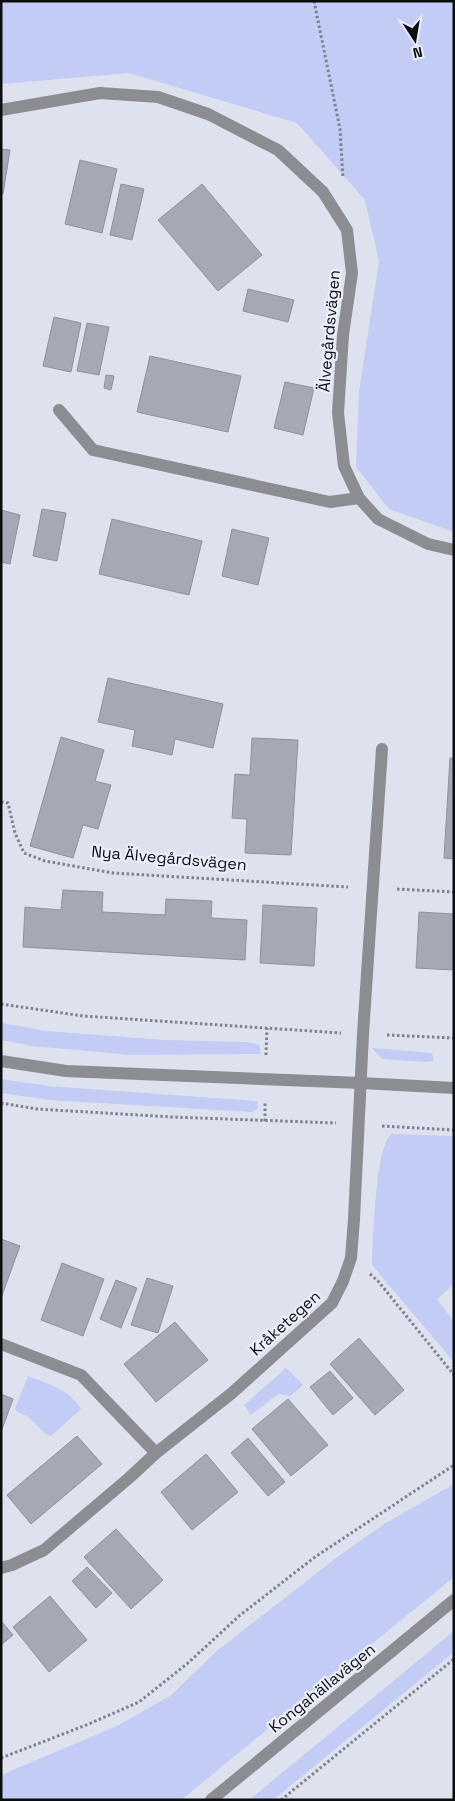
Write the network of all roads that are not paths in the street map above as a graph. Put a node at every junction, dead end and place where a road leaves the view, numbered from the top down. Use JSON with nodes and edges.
{"nodes":[{"id":1,"x":1,"y":110,"type":"edge"},
{"id":2,"x":59,"y":410,"type":"dead end"},
{"id":3,"x":359,"y":498,"type":"junction"},
{"id":4,"x":454,"y":550,"type":"edge"},
{"id":5,"x":382,"y":749,"type":"dead end"},
{"id":6,"x":1,"y":1062,"type":"edge"},
{"id":7,"x":361,"y":1083,"type":"junction"},
{"id":8,"x":454,"y":1088,"type":"edge"},
{"id":9,"x":1,"y":1344,"type":"edge"},
{"id":10,"x":156,"y":1453,"type":"junction"},
{"id":11,"x":1,"y":1568,"type":"edge"},
{"id":12,"x":454,"y":1600,"type":"edge"},
{"id":13,"x":211,"y":1800,"type":"edge"}],
"edges":[{"from":1,"to":3,"type":"street","name":"Älvegårdsvägen"},
{"from":2,"to":3,"type":"street"},
{"from":3,"to":4,"type":"street","name":"Älvegårdsvägen"},
{"from":5,"to":7,"type":"street"},
{"from":6,"to":7,"type":"street"},
{"from":7,"to":8,"type":"street"},
{"from":7,"to":10,"type":"street","name":"Kråketegen"},
{"from":9,"to":10,"type":"street"},
{"from":10,"to":11,"type":"street","name":"Kråketegen"},
{"from":12,"to":13,"type":"street","name":"Kongahällavägen"}]}
